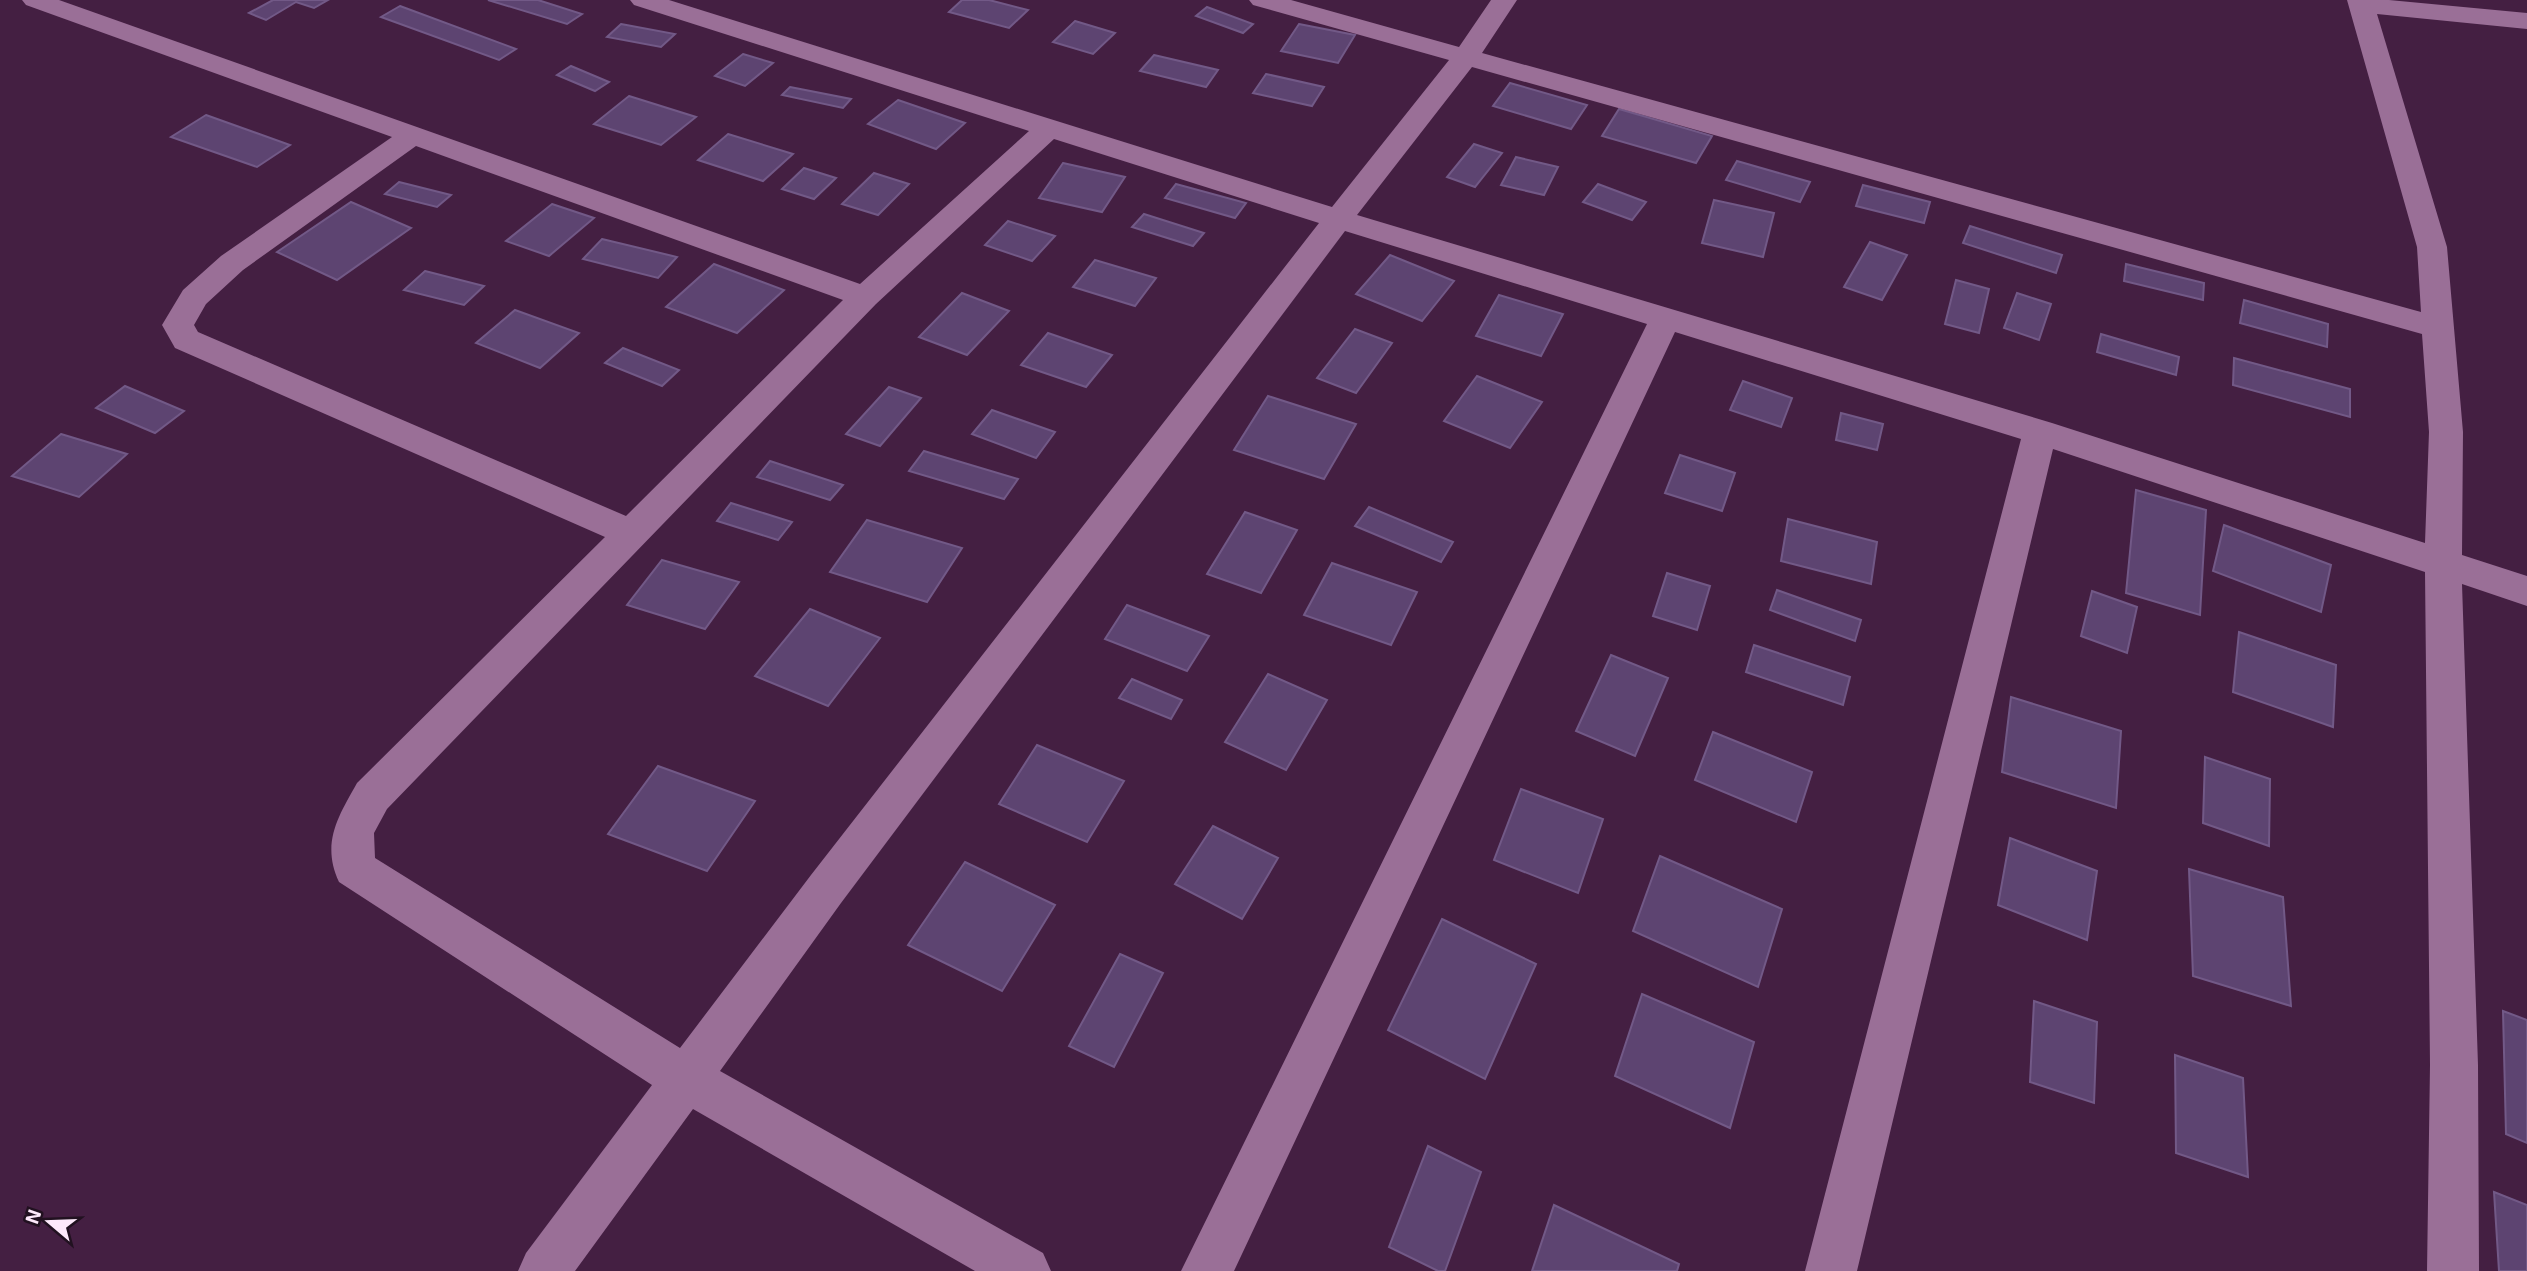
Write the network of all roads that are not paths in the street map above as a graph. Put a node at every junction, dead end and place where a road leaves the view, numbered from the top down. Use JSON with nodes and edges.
{"nodes":[{"id":1,"x":35,"y":0,"type":"edge"},
{"id":2,"x":643,"y":0,"type":"edge"},
{"id":3,"x":1262,"y":0,"type":"edge"},
{"id":4,"x":1504,"y":0,"type":"edge"},
{"id":5,"x":2361,"y":2,"type":"edge"},
{"id":6,"x":2527,"y":21,"type":"edge"},
{"id":7,"x":1467,"y":55,"type":"junction"},
{"id":8,"x":1049,"y":128,"type":"junction"},
{"id":9,"x":411,"y":136,"type":"junction"},
{"id":10,"x":1338,"y":219,"type":"junction"},
{"id":11,"x":864,"y":297,"type":"junction"},
{"id":12,"x":1665,"y":319,"type":"junction"},
{"id":13,"x":2437,"y":327,"type":"junction"},
{"id":14,"x":2040,"y":432,"type":"junction"},
{"id":15,"x":631,"y":533,"type":"junction"},
{"id":16,"x":2443,"y":564,"type":"junction"},
{"id":17,"x":2527,"y":591,"type":"edge"},
{"id":18,"x":685,"y":1077,"type":"junction"},
{"id":19,"x":544,"y":1271,"type":"edge"},
{"id":20,"x":1025,"y":1271,"type":"edge"},
{"id":21,"x":1207,"y":1271,"type":"edge"},
{"id":22,"x":1831,"y":1271,"type":"edge"},
{"id":23,"x":2453,"y":1271,"type":"edge"}],
"edges":[{"from":1,"to":9,"type":"street"},
{"from":2,"to":8,"type":"street"},
{"from":3,"to":7,"type":"street"},
{"from":4,"to":7,"type":"street"},
{"from":5,"to":6,"type":"street"},
{"from":5,"to":13,"type":"street"},
{"from":7,"to":10,"type":"street"},
{"from":7,"to":13,"type":"street"},
{"from":8,"to":10,"type":"street"},
{"from":8,"to":11,"type":"street"},
{"from":9,"to":11,"type":"street"},
{"from":9,"to":15,"type":"street"},
{"from":10,"to":12,"type":"street"},
{"from":10,"to":18,"type":"street"},
{"from":11,"to":15,"type":"street"},
{"from":12,"to":14,"type":"street"},
{"from":12,"to":21,"type":"street"},
{"from":13,"to":16,"type":"street"},
{"from":14,"to":16,"type":"street"},
{"from":14,"to":22,"type":"street"},
{"from":15,"to":18,"type":"street"},
{"from":16,"to":17,"type":"street"},
{"from":16,"to":23,"type":"street"},
{"from":18,"to":19,"type":"street"},
{"from":18,"to":20,"type":"street"}]}
